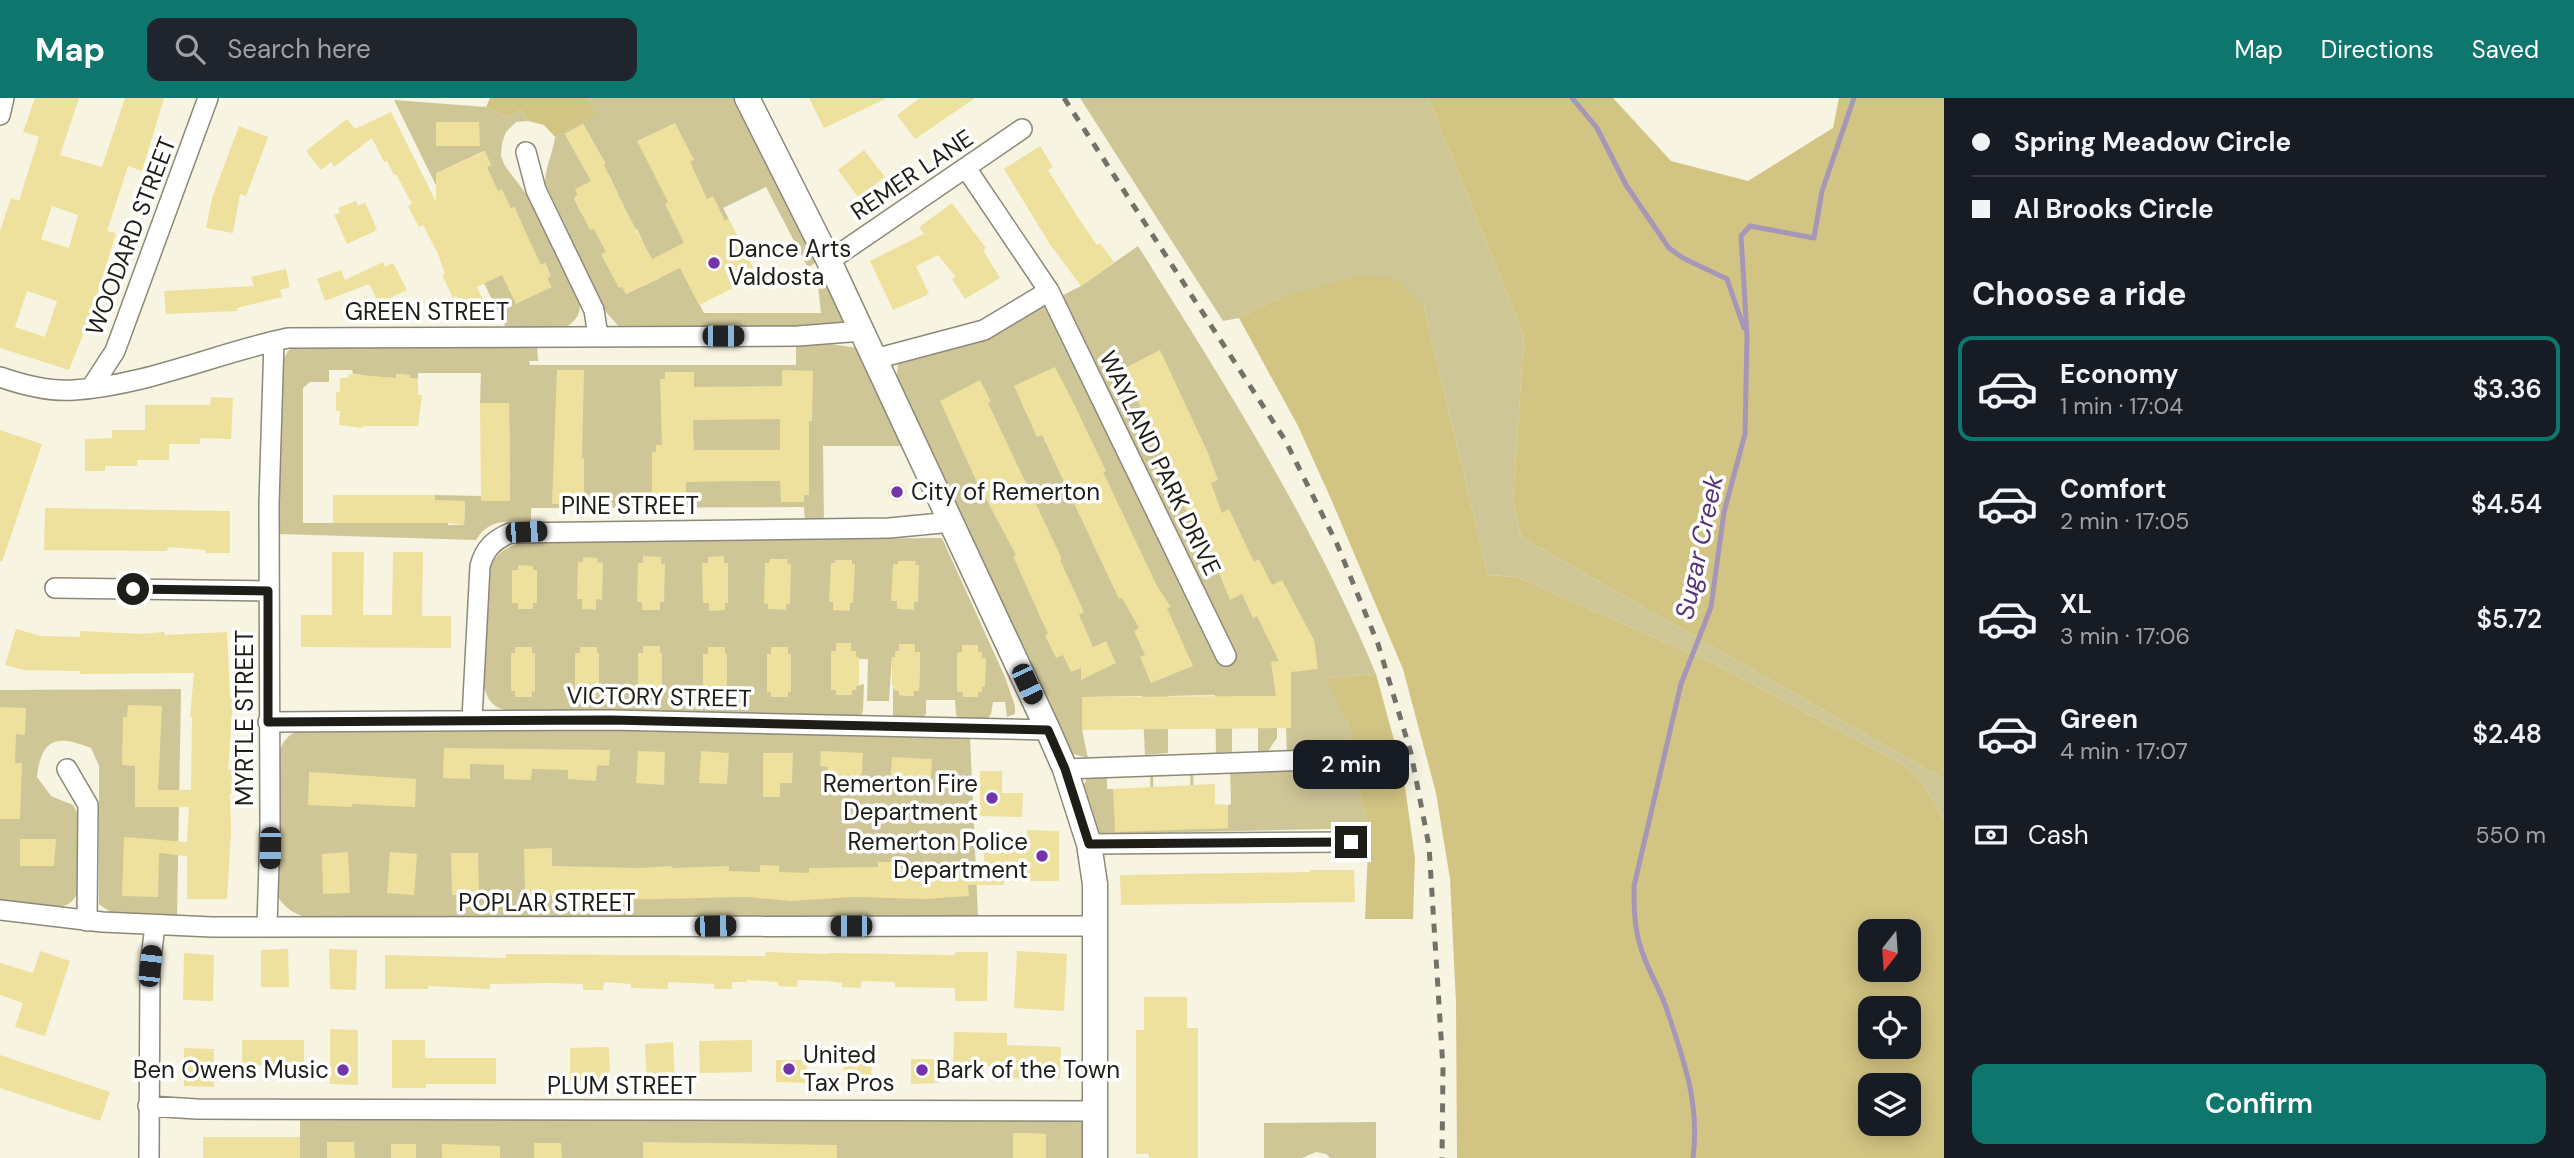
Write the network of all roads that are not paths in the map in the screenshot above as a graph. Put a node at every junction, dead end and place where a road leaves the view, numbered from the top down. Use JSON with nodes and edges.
{"nodes":[{"id":1,"x":4,"y":98,"type":"edge"},
{"id":2,"x":208,"y":98,"type":"edge"},
{"id":3,"x":747,"y":98,"type":"edge"},
{"id":4,"x":0,"y":115,"type":"edge"},
{"id":5,"x":1022,"y":129,"type":"dead end"},
{"id":6,"x":526,"y":152,"type":"dead end"},
{"id":7,"x":966,"y":168,"type":"junction"},
{"id":8,"x":828,"y":261,"type":"junction"},
{"id":9,"x":1049,"y":291,"type":"junction"},
{"id":10,"x":862,"y":331,"type":"junction"},
{"id":11,"x":598,"y":336,"type":"junction"},
{"id":12,"x":274,"y":341,"type":"junction"},
{"id":13,"x":875,"y":359,"type":"junction"},
{"id":14,"x":0,"y":377,"type":"edge"},
{"id":15,"x":91,"y":388,"type":"junction"},
{"id":16,"x":952,"y":522,"type":"junction"},
{"id":17,"x":55,"y":588,"type":"dead end"},
{"id":18,"x":268,"y":591,"type":"junction"},
{"id":19,"x":1226,"y":656,"type":"dead end"},
{"id":20,"x":471,"y":719,"type":"junction"},
{"id":21,"x":268,"y":722,"type":"junction"},
{"id":22,"x":1048,"y":730,"type":"junction"},
{"id":23,"x":1312,"y":760,"type":"dead end"},
{"id":24,"x":67,"y":769,"type":"dead end"},
{"id":25,"x":1065,"y":769,"type":"junction"},
{"id":26,"x":1351,"y":842,"type":"dead end"},
{"id":27,"x":1089,"y":844,"type":"junction"},
{"id":28,"x":0,"y":910,"type":"edge"},
{"id":29,"x":87,"y":921,"type":"junction"},
{"id":30,"x":155,"y":926,"type":"junction"},
{"id":31,"x":267,"y":926,"type":"junction"},
{"id":32,"x":1095,"y":926,"type":"junction"},
{"id":33,"x":148,"y":1106,"type":"junction"},
{"id":34,"x":1096,"y":1111,"type":"junction"},
{"id":35,"x":149,"y":1158,"type":"edge"},
{"id":36,"x":1096,"y":1158,"type":"edge"}],
"edges":[{"from":1,"to":4,"type":"street"},
{"from":2,"to":15,"type":"street","name":"WOODARD STREET"},
{"from":3,"to":8,"type":"street"},
{"from":5,"to":7,"type":"street","name":"REMER LANE"},
{"from":6,"to":11,"type":"street"},
{"from":7,"to":8,"type":"street","name":"REMER LANE"},
{"from":7,"to":9,"type":"street","name":"WAYLAND PARK DRIVE"},
{"from":8,"to":10,"type":"street"},
{"from":9,"to":13,"type":"street"},
{"from":9,"to":19,"type":"street","name":"WAYLAND PARK DRIVE"},
{"from":10,"to":11,"type":"street","name":"GREEN STREET"},
{"from":10,"to":13,"type":"street"},
{"from":11,"to":12,"type":"street","name":"GREEN STREET"},
{"from":12,"to":15,"type":"street","name":"GREEN STREET"},
{"from":12,"to":18,"type":"street","name":"MYRTLE STREET"},
{"from":13,"to":16,"type":"street"},
{"from":14,"to":15,"type":"street","name":"GREEN STREET"},
{"from":16,"to":20,"type":"street","name":"PINE STREET"},
{"from":16,"to":22,"type":"street"},
{"from":17,"to":18,"type":"street"},
{"from":18,"to":21,"type":"street","name":"MYRTLE STREET"},
{"from":20,"to":21,"type":"street","name":"VICTORY STREET"},
{"from":20,"to":22,"type":"street","name":"VICTORY STREET"},
{"from":21,"to":31,"type":"street","name":"MYRTLE STREET"},
{"from":22,"to":25,"type":"street"},
{"from":23,"to":25,"type":"street"},
{"from":24,"to":29,"type":"street"},
{"from":25,"to":27,"type":"street"},
{"from":26,"to":27,"type":"street"},
{"from":27,"to":32,"type":"street"},
{"from":28,"to":29,"type":"street","name":"POPLAR STREET"},
{"from":29,"to":30,"type":"street","name":"POPLAR STREET"},
{"from":30,"to":31,"type":"street","name":"POPLAR STREET"},
{"from":30,"to":33,"type":"street"},
{"from":31,"to":32,"type":"street","name":"POPLAR STREET"},
{"from":32,"to":34,"type":"street"},
{"from":33,"to":34,"type":"street","name":"PLUM STREET"},
{"from":33,"to":35,"type":"street"},
{"from":34,"to":36,"type":"street"}]}
